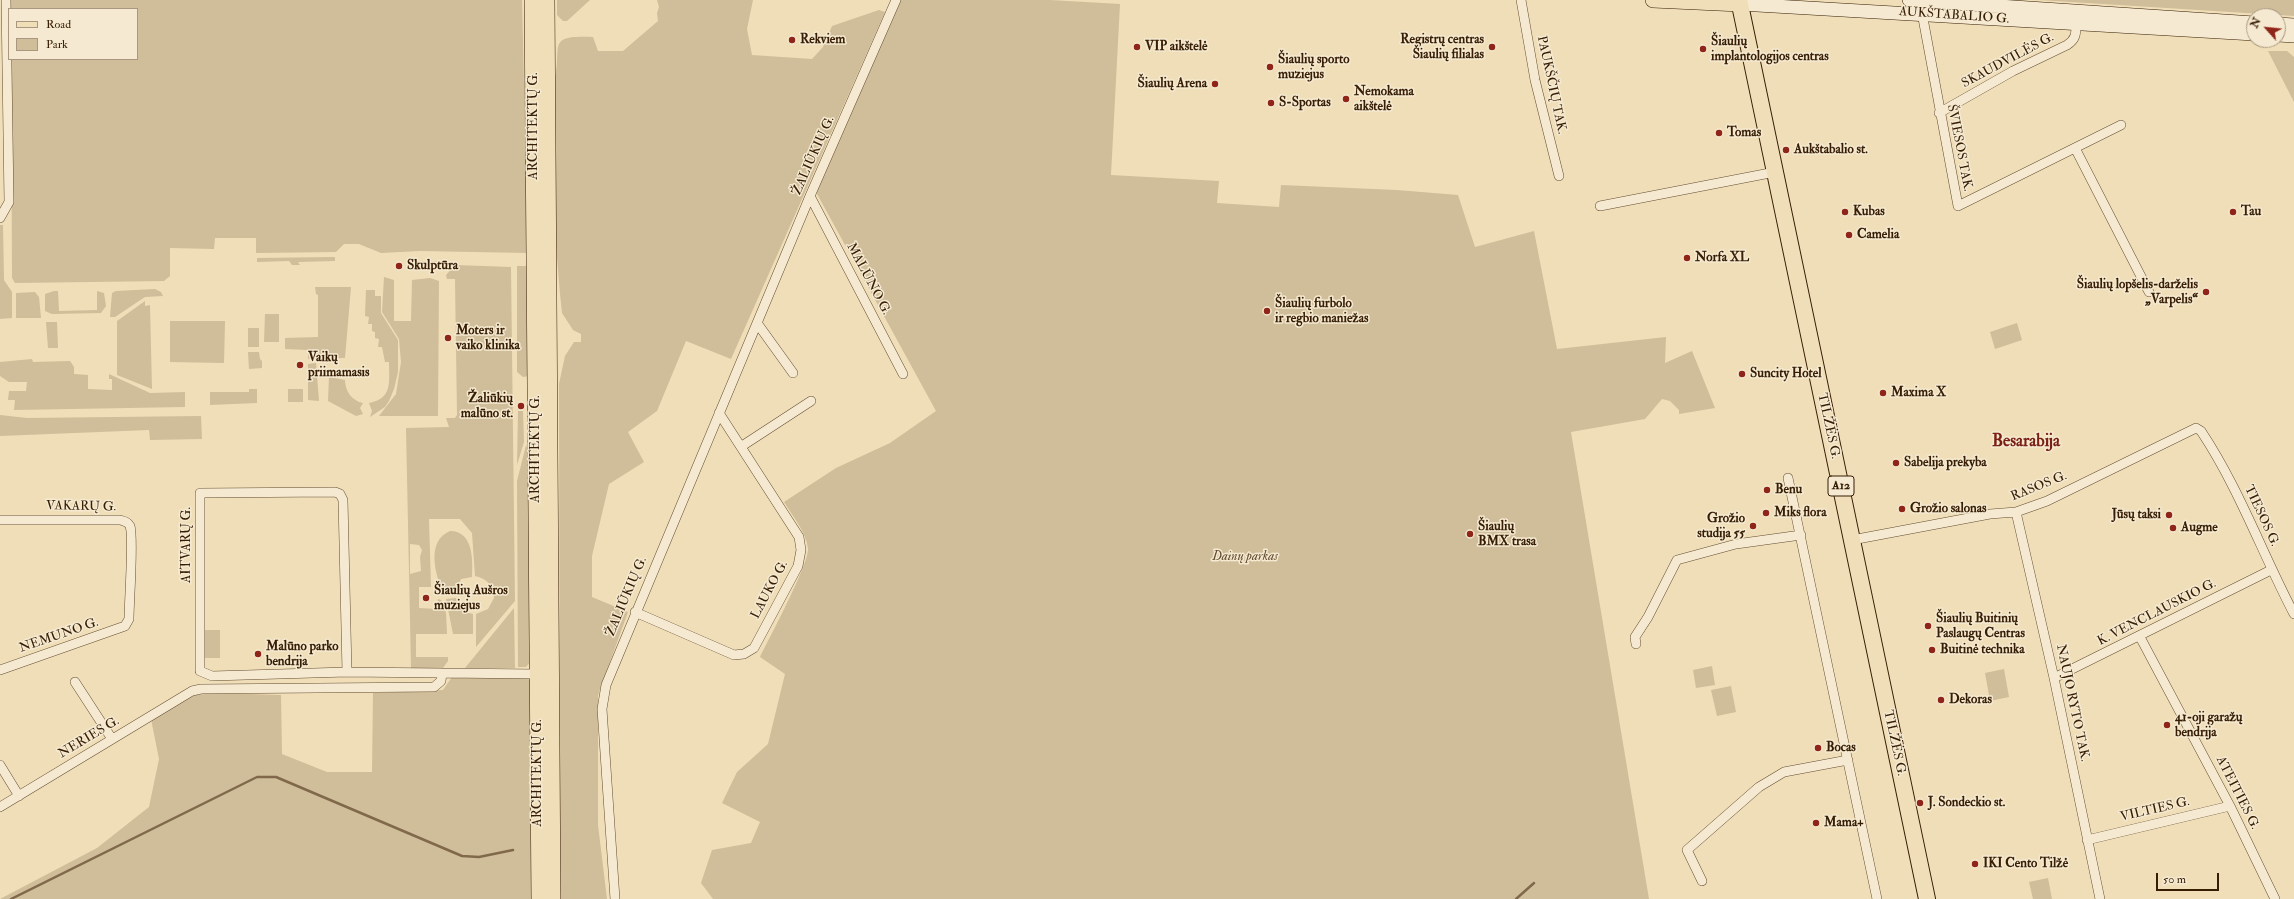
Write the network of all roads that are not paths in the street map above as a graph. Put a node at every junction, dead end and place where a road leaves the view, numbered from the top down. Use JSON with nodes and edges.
{"nodes":[{"id":1,"x":532,"y":0,"type":"edge"},
{"id":2,"x":547,"y":0,"type":"edge"},
{"id":3,"x":896,"y":0,"type":"edge"},
{"id":4,"x":1520,"y":0,"type":"edge"},
{"id":5,"x":1653,"y":0,"type":"edge"},
{"id":6,"x":1909,"y":0,"type":"edge"},
{"id":7,"x":1740,"y":2,"type":"edge"},
{"id":8,"x":4,"y":6,"type":"edge"},
{"id":9,"x":1922,"y":13,"type":"junction"},
{"id":10,"x":2246,"y":21,"type":"edge"},
{"id":11,"x":2076,"y":24,"type":"junction"},
{"id":12,"x":540,"y":33,"type":"junction"},
{"id":13,"x":2246,"y":34,"type":"edge"},
{"id":14,"x":1939,"y":114,"type":"junction"},
{"id":15,"x":2120,"y":125,"type":"dead end"},
{"id":16,"x":4,"y":138,"type":"edge"},
{"id":17,"x":2075,"y":148,"type":"junction"},
{"id":18,"x":1775,"y":172,"type":"junction"},
{"id":19,"x":1559,"y":176,"type":"dead end"},
{"id":20,"x":810,"y":196,"type":"junction"},
{"id":21,"x":1600,"y":206,"type":"dead end"},
{"id":22,"x":0,"y":218,"type":"edge"},
{"id":23,"x":2149,"y":292,"type":"dead end"},
{"id":24,"x":757,"y":323,"type":"junction"},
{"id":25,"x":793,"y":373,"type":"dead end"},
{"id":26,"x":903,"y":374,"type":"dead end"},
{"id":27,"x":812,"y":401,"type":"dead end"},
{"id":28,"x":719,"y":413,"type":"junction"},
{"id":29,"x":2201,"y":431,"type":"joint"},
{"id":30,"x":742,"y":446,"type":"junction"},
{"id":31,"x":1788,"y":478,"type":"dead end"},
{"id":32,"x":2016,"y":512,"type":"junction"},
{"id":33,"x":0,"y":520,"type":"edge"},
{"id":34,"x":1801,"y":535,"type":"junction"},
{"id":35,"x":1852,"y":540,"type":"junction"},
{"id":36,"x":544,"y":551,"type":"junction"},
{"id":37,"x":2271,"y":570,"type":"junction"},
{"id":38,"x":635,"y":612,"type":"junction"},
{"id":39,"x":2294,"y":614,"type":"edge"},
{"id":40,"x":125,"y":626,"type":"joint"},
{"id":41,"x":2140,"y":637,"type":"junction"},
{"id":42,"x":1636,"y":644,"type":"dead end"},
{"id":43,"x":0,"y":670,"type":"edge"},
{"id":44,"x":347,"y":672,"type":"junction"},
{"id":45,"x":442,"y":673,"type":"junction"},
{"id":46,"x":537,"y":674,"type":"junction"},
{"id":47,"x":2054,"y":678,"type":"junction"},
{"id":48,"x":75,"y":682,"type":"dead end"},
{"id":49,"x":112,"y":739,"type":"junction"},
{"id":50,"x":1848,"y":760,"type":"junction"},
{"id":51,"x":0,"y":765,"type":"edge"},
{"id":52,"x":19,"y":796,"type":"junction"},
{"id":53,"x":545,"y":802,"type":"junction"},
{"id":54,"x":2230,"y":806,"type":"junction"},
{"id":55,"x":0,"y":807,"type":"edge"},
{"id":56,"x":2087,"y":840,"type":"junction"},
{"id":57,"x":1702,"y":881,"type":"dead end"},
{"id":58,"x":539,"y":899,"type":"edge"},
{"id":59,"x":553,"y":899,"type":"edge"},
{"id":60,"x":615,"y":899,"type":"edge"},
{"id":61,"x":1877,"y":899,"type":"edge"},
{"id":62,"x":1926,"y":899,"type":"edge"},
{"id":63,"x":2100,"y":899,"type":"edge"},
{"id":64,"x":2275,"y":899,"type":"edge"}],
"edges":[{"from":1,"to":12,"type":"main road","name":"ARCHITEKTŲ G."},
{"from":2,"to":12,"type":"main road","name":"ARCHITEKTŲ G."},
{"from":3,"to":20,"type":"street","name":"ŽALIŪKIŲ G."},
{"from":4,"to":19,"type":"street","name":"PAUKŠČIŲ TAK."},
{"from":5,"to":7,"type":"main road","name":"AUKŠTABALIO G."},
{"from":6,"to":10,"type":"main road","name":"AUKŠTABALIO G."},
{"from":7,"to":9,"type":"main road","name":"AUKŠTABALIO G."},
{"from":7,"to":18,"type":"highway","name":"TILŽĖS G.","number":"A12"},
{"from":8,"to":16,"type":"street"},
{"from":9,"to":11,"type":"main road","name":"AUKŠTABALIO G."},
{"from":9,"to":14,"type":"street","name":"ŠVIESOS TAK."},
{"from":11,"to":13,"type":"main road","name":"AUKŠTABALIO G."},
{"from":11,"to":14,"type":"street","name":"SKAUDVILĖS G."},
{"from":12,"to":36,"type":"main road","name":"ARCHITEKTŲ G."},
{"from":14,"to":17,"type":"street","name":"ŠVIESOS TAK."},
{"from":15,"to":17,"type":"street","name":"ŠVIESOS TAK."},
{"from":16,"to":22,"type":"street"},
{"from":17,"to":23,"type":"street"},
{"from":18,"to":21,"type":"street"},
{"from":18,"to":35,"type":"highway","name":"TILŽĖS G.","number":"A12"},
{"from":20,"to":24,"type":"street","name":"ŽALIŪKIŲ G."},
{"from":20,"to":26,"type":"street","name":"MALŪNO G."},
{"from":24,"to":25,"type":"street"},
{"from":24,"to":28,"type":"street","name":"ŽALIŪKIŲ G."},
{"from":27,"to":30,"type":"street"},
{"from":28,"to":30,"type":"street","name":"LAUKO G."},
{"from":28,"to":38,"type":"street","name":"ŽALIŪKIŲ G."},
{"from":29,"to":32,"type":"street","name":"RASOS G."},
{"from":29,"to":37,"type":"street","name":"TIESOS G."},
{"from":30,"to":38,"type":"street","name":"LAUKO G."},
{"from":31,"to":34,"type":"street"},
{"from":32,"to":35,"type":"street","name":"RASOS G."},
{"from":32,"to":47,"type":"street","name":"NAUJO RYTO TAK."},
{"from":33,"to":40,"type":"street","name":"VAKARŲ G."},
{"from":34,"to":42,"type":"street"},
{"from":34,"to":50,"type":"street"},
{"from":35,"to":62,"type":"highway","name":"TILŽĖS G.","number":"A12"},
{"from":36,"to":46,"type":"main road","name":"ARCHITEKTŲ G."},
{"from":36,"to":53,"type":"main road","name":"ARCHITEKTŲ G."},
{"from":37,"to":39,"type":"street","name":"TIESOS G."},
{"from":37,"to":41,"type":"street","name":"K. VENCLAUSKIO G."},
{"from":38,"to":60,"type":"street","name":"ŽALIŪKIŲ G."},
{"from":40,"to":43,"type":"street","name":"NEMUNO G."},
{"from":41,"to":47,"type":"street","name":"K. VENCLAUSKIO G."},
{"from":41,"to":54,"type":"street","name":"ATEITIES G."},
{"from":44,"to":44,"type":"street","name":"AITVARŲ G."},
{"from":44,"to":45,"type":"street","name":"AITVARŲ G."},
{"from":45,"to":46,"type":"street","name":"AITVARŲ G."},
{"from":45,"to":49,"type":"street","name":"NERIES G."},
{"from":46,"to":53,"type":"main road","name":"ARCHITEKTŲ G."},
{"from":47,"to":56,"type":"street","name":"NAUJO RYTO TAK."},
{"from":48,"to":49,"type":"street"},
{"from":49,"to":52,"type":"street","name":"NERIES G."},
{"from":50,"to":57,"type":"street"},
{"from":50,"to":61,"type":"street"},
{"from":51,"to":52,"type":"street"},
{"from":52,"to":55,"type":"street","name":"NERIES G."},
{"from":53,"to":58,"type":"main road","name":"ARCHITEKTŲ G."},
{"from":53,"to":59,"type":"main road","name":"ARCHITEKTŲ G."},
{"from":54,"to":56,"type":"street","name":"VILTIES G."},
{"from":54,"to":64,"type":"street","name":"ATEITIES G."},
{"from":56,"to":63,"type":"street","name":"NAUJO RYTO TAK."}]}
